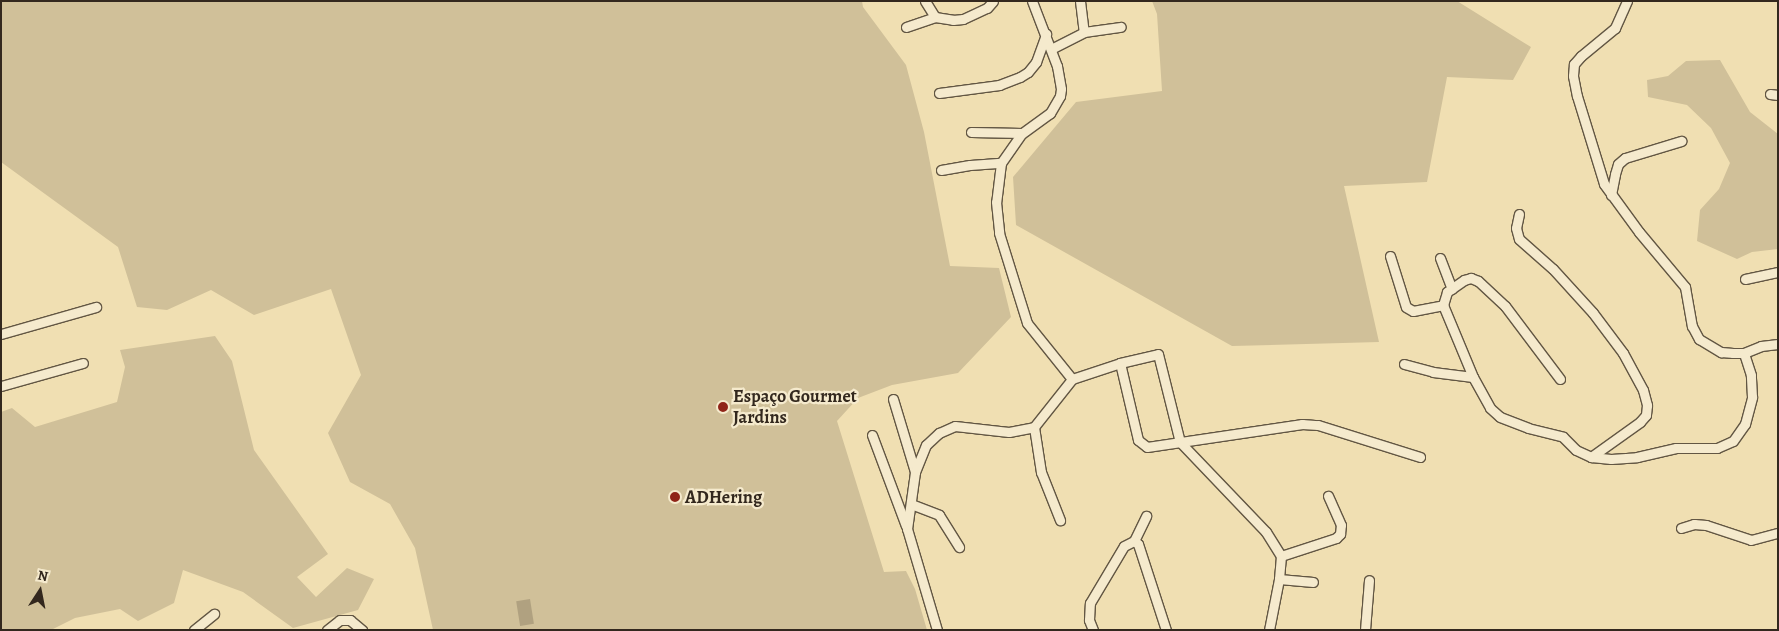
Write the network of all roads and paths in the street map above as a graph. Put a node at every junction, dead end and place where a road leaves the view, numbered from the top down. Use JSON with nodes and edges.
{"nodes":[{"id":1,"x":925,"y":1,"type":"edge"},
{"id":2,"x":993,"y":1,"type":"edge"},
{"id":3,"x":1032,"y":1,"type":"edge"},
{"id":4,"x":1080,"y":1,"type":"edge"},
{"id":5,"x":1627,"y":1,"type":"edge"},
{"id":6,"x":935,"y":16,"type":"junction"},
{"id":7,"x":906,"y":27,"type":"dead end"},
{"id":8,"x":1122,"y":27,"type":"dead end"},
{"id":9,"x":1084,"y":32,"type":"junction"},
{"id":10,"x":1046,"y":34,"type":"junction"},
{"id":11,"x":1051,"y":49,"type":"junction"},
{"id":12,"x":939,"y":93,"type":"dead end"},
{"id":13,"x":971,"y":132,"type":"dead end"},
{"id":14,"x":1022,"y":133,"type":"junction"},
{"id":15,"x":1681,"y":141,"type":"dead end"},
{"id":16,"x":1001,"y":163,"type":"junction"},
{"id":17,"x":941,"y":170,"type":"dead end"},
{"id":18,"x":1611,"y":194,"type":"junction"},
{"id":19,"x":1519,"y":214,"type":"dead end"},
{"id":20,"x":1390,"y":256,"type":"dead end"},
{"id":21,"x":1440,"y":258,"type":"dead end"},
{"id":22,"x":1778,"y":272,"type":"edge"},
{"id":23,"x":1745,"y":279,"type":"dead end"},
{"id":24,"x":1452,"y":289,"type":"junction"},
{"id":25,"x":1443,"y":304,"type":"junction"},
{"id":26,"x":96,"y":307,"type":"dead end"},
{"id":27,"x":1,"y":334,"type":"edge"},
{"id":28,"x":1778,"y":344,"type":"edge"},
{"id":29,"x":1744,"y":353,"type":"junction"},
{"id":30,"x":83,"y":363,"type":"dead end"},
{"id":31,"x":1120,"y":363,"type":"junction"},
{"id":32,"x":1404,"y":364,"type":"dead end"},
{"id":33,"x":1472,"y":377,"type":"junction"},
{"id":34,"x":1072,"y":379,"type":"junction"},
{"id":35,"x":1560,"y":379,"type":"dead end"},
{"id":36,"x":1,"y":386,"type":"edge"},
{"id":37,"x":893,"y":399,"type":"dead end"},
{"id":38,"x":1034,"y":426,"type":"junction"},
{"id":39,"x":872,"y":435,"type":"dead end"},
{"id":40,"x":1180,"y":442,"type":"junction"},
{"id":41,"x":1591,"y":456,"type":"junction"},
{"id":42,"x":1420,"y":457,"type":"dead end"},
{"id":43,"x":915,"y":472,"type":"junction"},
{"id":44,"x":1328,"y":496,"type":"dead end"},
{"id":45,"x":911,"y":504,"type":"junction"},
{"id":46,"x":1146,"y":516,"type":"dead end"},
{"id":47,"x":1060,"y":520,"type":"dead end"},
{"id":48,"x":1681,"y":528,"type":"dead end"},
{"id":49,"x":907,"y":529,"type":"junction"},
{"id":50,"x":1778,"y":533,"type":"edge"},
{"id":51,"x":1134,"y":541,"type":"junction"},
{"id":52,"x":959,"y":547,"type":"dead end"},
{"id":53,"x":1281,"y":556,"type":"junction"},
{"id":54,"x":1279,"y":579,"type":"junction"},
{"id":55,"x":1368,"y":580,"type":"dead end"},
{"id":56,"x":1313,"y":582,"type":"dead end"},
{"id":57,"x":214,"y":614,"type":"dead end"},
{"id":58,"x":194,"y":630,"type":"edge"},
{"id":59,"x":327,"y":630,"type":"edge"},
{"id":60,"x":362,"y":630,"type":"edge"},
{"id":61,"x":937,"y":630,"type":"edge"},
{"id":62,"x":1092,"y":630,"type":"edge"},
{"id":63,"x":1166,"y":630,"type":"edge"},
{"id":64,"x":1269,"y":630,"type":"edge"},
{"id":65,"x":1364,"y":630,"type":"edge"}],
"edges":[{"from":1,"to":6,"type":"street"},
{"from":2,"to":6,"type":"street"},
{"from":3,"to":10,"type":"street"},
{"from":4,"to":9,"type":"street"},
{"from":5,"to":18,"type":"street"},
{"from":6,"to":7,"type":"street"},
{"from":8,"to":9,"type":"street"},
{"from":9,"to":11,"type":"street"},
{"from":10,"to":11,"type":"street"},
{"from":10,"to":12,"type":"street"},
{"from":11,"to":14,"type":"street"},
{"from":13,"to":14,"type":"street"},
{"from":14,"to":16,"type":"street"},
{"from":15,"to":18,"type":"street"},
{"from":16,"to":17,"type":"street"},
{"from":16,"to":34,"type":"street"},
{"from":18,"to":29,"type":"street"},
{"from":19,"to":41,"type":"street"},
{"from":20,"to":25,"type":"street"},
{"from":21,"to":24,"type":"street"},
{"from":22,"to":23,"type":"street"},
{"from":24,"to":25,"type":"street"},
{"from":24,"to":35,"type":"street"},
{"from":25,"to":33,"type":"street"},
{"from":26,"to":27,"type":"street"},
{"from":28,"to":29,"type":"street"},
{"from":29,"to":41,"type":"street"},
{"from":30,"to":36,"type":"street"},
{"from":31,"to":34,"type":"street"},
{"from":31,"to":40,"type":"street"},
{"from":31,"to":40,"type":"street"},
{"from":32,"to":33,"type":"street"},
{"from":33,"to":41,"type":"street"},
{"from":34,"to":38,"type":"street"},
{"from":37,"to":43,"type":"street"},
{"from":38,"to":43,"type":"street"},
{"from":38,"to":47,"type":"street"},
{"from":39,"to":49,"type":"street"},
{"from":40,"to":42,"type":"street"},
{"from":40,"to":53,"type":"street"},
{"from":43,"to":45,"type":"street"},
{"from":44,"to":53,"type":"street"},
{"from":45,"to":49,"type":"street"},
{"from":45,"to":52,"type":"street"},
{"from":46,"to":51,"type":"street"},
{"from":48,"to":50,"type":"street"},
{"from":49,"to":61,"type":"street"},
{"from":51,"to":62,"type":"street"},
{"from":51,"to":63,"type":"street"},
{"from":53,"to":54,"type":"street"},
{"from":54,"to":56,"type":"street"},
{"from":54,"to":64,"type":"street"},
{"from":55,"to":65,"type":"street"},
{"from":57,"to":58,"type":"street"},
{"from":59,"to":60,"type":"street"}]}
